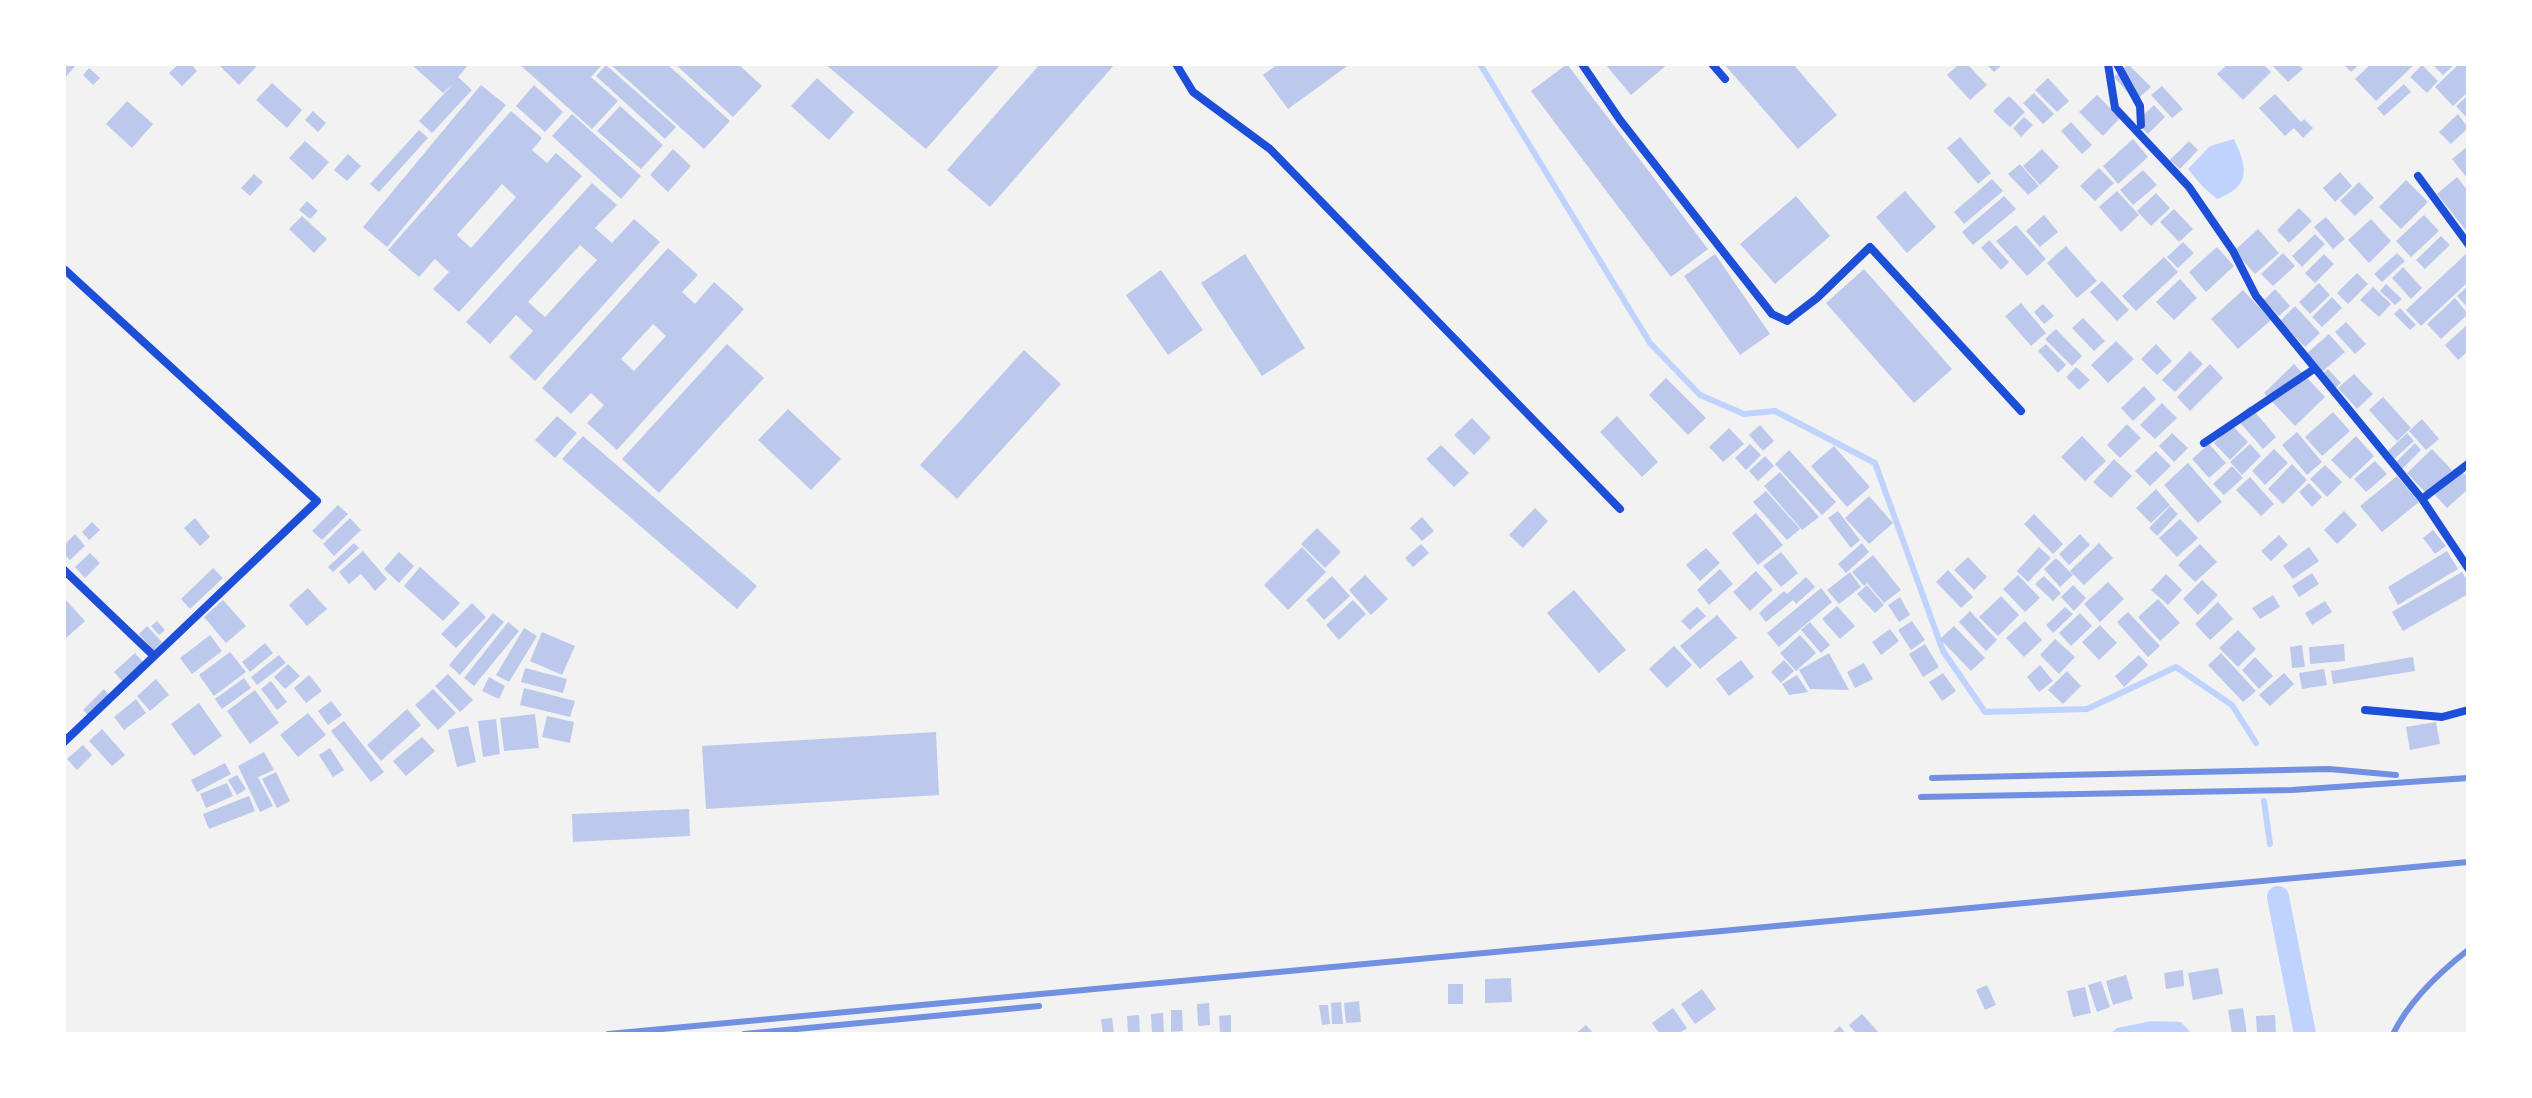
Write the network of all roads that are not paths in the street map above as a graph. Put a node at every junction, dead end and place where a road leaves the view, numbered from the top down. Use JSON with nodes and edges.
{"nodes":[{"id":1,"x":1176,"y":64,"type":"edge"},
{"id":2,"x":1582,"y":64,"type":"edge"},
{"id":3,"x":1712,"y":64,"type":"edge"},
{"id":4,"x":2108,"y":64,"type":"edge"},
{"id":5,"x":2117,"y":64,"type":"edge"},
{"id":6,"x":1725,"y":79,"type":"dead end"},
{"id":7,"x":2141,"y":125,"type":"dead end"},
{"id":8,"x":2418,"y":176,"type":"dead end"},
{"id":9,"x":2468,"y":244,"type":"edge"},
{"id":10,"x":64,"y":269,"type":"edge"},
{"id":11,"x":2314,"y":369,"type":"junction"},
{"id":12,"x":2021,"y":411,"type":"dead end"},
{"id":13,"x":2204,"y":443,"type":"dead end"},
{"id":14,"x":2468,"y":464,"type":"edge"},
{"id":15,"x":2422,"y":499,"type":"junction"},
{"id":16,"x":1620,"y":509,"type":"dead end"},
{"id":17,"x":2468,"y":568,"type":"edge"},
{"id":18,"x":64,"y":570,"type":"edge"},
{"id":19,"x":154,"y":656,"type":"junction"},
{"id":20,"x":2365,"y":710,"type":"dead end"},
{"id":21,"x":2468,"y":710,"type":"edge"},
{"id":22,"x":64,"y":742,"type":"edge"}],
"edges":[{"from":1,"to":16,"type":"street"},
{"from":2,"to":12,"type":"street"},
{"from":3,"to":6,"type":"street"},
{"from":4,"to":11,"type":"street"},
{"from":5,"to":7,"type":"street"},
{"from":8,"to":9,"type":"street"},
{"from":10,"to":19,"type":"street"},
{"from":11,"to":13,"type":"street"},
{"from":11,"to":15,"type":"street"},
{"from":14,"to":15,"type":"street"},
{"from":15,"to":17,"type":"street"},
{"from":18,"to":19,"type":"street"},
{"from":19,"to":22,"type":"street"},
{"from":20,"to":21,"type":"street"}]}
